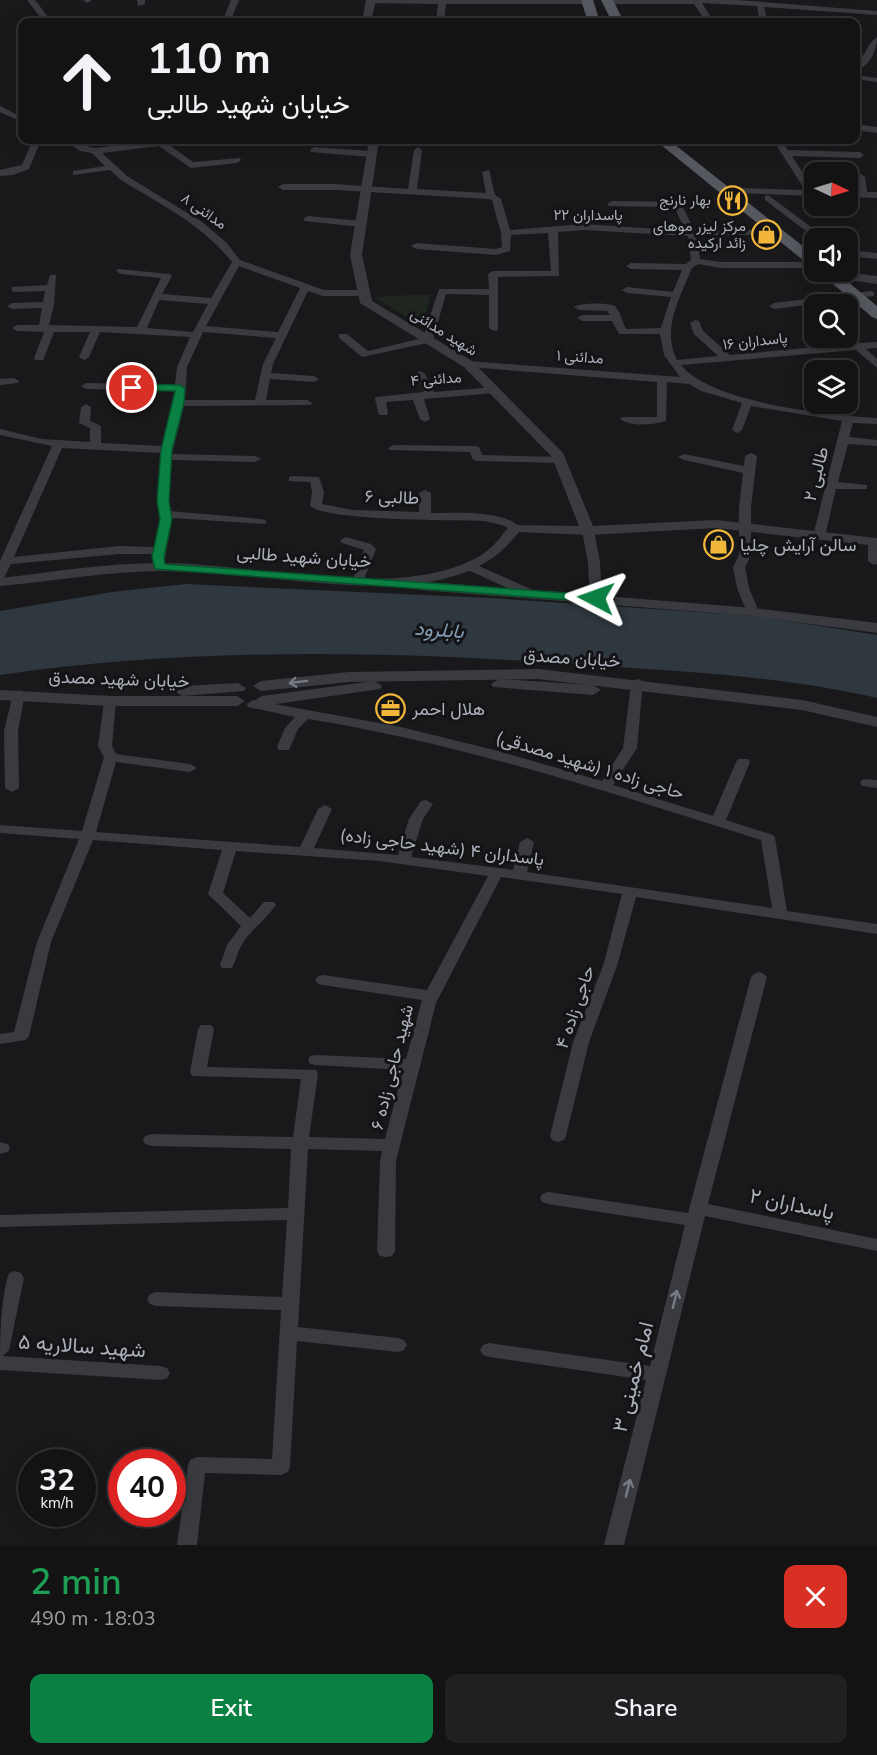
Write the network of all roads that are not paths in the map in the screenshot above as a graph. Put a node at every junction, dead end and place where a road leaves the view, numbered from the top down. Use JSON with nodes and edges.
{"nodes":[{"id":1,"x":32,"y":0,"type":"edge"},
{"id":2,"x":235,"y":0,"type":"edge"},
{"id":3,"x":370,"y":1,"type":"edge"},
{"id":4,"x":587,"y":1,"type":"edge"},
{"id":5,"x":697,"y":1,"type":"edge"},
{"id":6,"x":442,"y":2,"type":"junction"},
{"id":7,"x":609,"y":3,"type":"edge"},
{"id":8,"x":760,"y":4,"type":"junction"},
{"id":9,"x":811,"y":7,"type":"junction"},
{"id":10,"x":877,"y":13,"type":"edge"},
{"id":11,"x":45,"y":18,"type":"edge"},
{"id":12,"x":228,"y":18,"type":"edge"},
{"id":13,"x":368,"y":18,"type":"edge"},
{"id":14,"x":440,"y":18,"type":"edge"},
{"id":15,"x":593,"y":18,"type":"edge"},
{"id":16,"x":611,"y":18,"type":"edge"},
{"id":17,"x":616,"y":18,"type":"edge"},
{"id":18,"x":708,"y":18,"type":"edge"},
{"id":19,"x":763,"y":18,"type":"edge"},
{"id":20,"x":810,"y":18,"type":"edge"},
{"id":21,"x":877,"y":39,"type":"edge"},
{"id":22,"x":860,"y":65,"type":"edge"},
{"id":23,"x":860,"y":78,"type":"edge"},
{"id":24,"x":877,"y":80,"type":"edge"},
{"id":25,"x":0,"y":109,"type":"edge"},
{"id":26,"x":18,"y":118,"type":"edge"},
{"id":27,"x":860,"y":128,"type":"edge"},
{"id":28,"x":877,"y":130,"type":"edge"},
{"id":29,"x":36,"y":144,"type":"edge"},
{"id":30,"x":74,"y":144,"type":"edge"},
{"id":31,"x":143,"y":144,"type":"edge"},
{"id":32,"x":165,"y":144,"type":"edge"},
{"id":33,"x":373,"y":144,"type":"edge"},
{"id":34,"x":666,"y":144,"type":"edge"},
{"id":35,"x":681,"y":144,"type":"edge"},
{"id":36,"x":780,"y":144,"type":"edge"},
{"id":37,"x":314,"y":150,"type":"dead end"},
{"id":38,"x":418,"y":150,"type":"dead end"},
{"id":39,"x":95,"y":152,"type":"junction"},
{"id":40,"x":786,"y":153,"type":"junction"},
{"id":41,"x":371,"y":154,"type":"junction"},
{"id":42,"x":860,"y":155,"type":"dead end"},
{"id":43,"x":237,"y":160,"type":"dead end"},
{"id":44,"x":113,"y":167,"type":"junction"},
{"id":45,"x":76,"y":172,"type":"dead end"},
{"id":46,"x":486,"y":172,"type":"dead end"},
{"id":47,"x":0,"y":173,"type":"edge"},
{"id":48,"x":861,"y":177,"type":"dead end"},
{"id":49,"x":804,"y":180,"type":"edge"},
{"id":50,"x":283,"y":187,"type":"dead end"},
{"id":51,"x":365,"y":189,"type":"junction"},
{"id":52,"x":741,"y":191,"type":"junction"},
{"id":53,"x":778,"y":192,"type":"junction"},
{"id":54,"x":412,"y":193,"type":"junction"},
{"id":55,"x":804,"y":193,"type":"edge"},
{"id":56,"x":858,"y":195,"type":"edge"},
{"id":57,"x":863,"y":195,"type":"junction"},
{"id":58,"x":877,"y":195,"type":"edge"},
{"id":59,"x":491,"y":196,"type":"junction"},
{"id":60,"x":764,"y":202,"type":"junction"},
{"id":61,"x":612,"y":204,"type":"dead end"},
{"id":62,"x":308,"y":219,"type":"dead end"},
{"id":63,"x":361,"y":224,"type":"junction"},
{"id":64,"x":553,"y":230,"type":"junction"},
{"id":65,"x":777,"y":231,"type":"junction"},
{"id":66,"x":506,"y":233,"type":"junction"},
{"id":67,"x":692,"y":233,"type":"junction"},
{"id":68,"x":804,"y":241,"type":"edge"},
{"id":69,"x":416,"y":246,"type":"dead end"},
{"id":70,"x":804,"y":246,"type":"edge"},
{"id":71,"x":804,"y":254,"type":"edge"},
{"id":72,"x":858,"y":254,"type":"edge"},
{"id":73,"x":877,"y":256,"type":"edge"},
{"id":74,"x":237,"y":262,"type":"junction"},
{"id":75,"x":692,"y":264,"type":"junction"},
{"id":76,"x":631,"y":266,"type":"dead end"},
{"id":77,"x":121,"y":271,"type":"dead end"},
{"id":78,"x":53,"y":277,"type":"dead end"},
{"id":79,"x":305,"y":287,"type":"junction"},
{"id":80,"x":863,"y":287,"type":"edge"},
{"id":81,"x":50,"y":288,"type":"junction"},
{"id":82,"x":15,"y":289,"type":"dead end"},
{"id":83,"x":627,"y":290,"type":"dead end"},
{"id":84,"x":494,"y":292,"type":"junction"},
{"id":85,"x":364,"y":293,"type":"junction"},
{"id":86,"x":677,"y":295,"type":"junction"},
{"id":87,"x":156,"y":297,"type":"junction"},
{"id":88,"x":214,"y":301,"type":"junction"},
{"id":89,"x":49,"y":305,"type":"junction"},
{"id":90,"x":12,"y":306,"type":"dead end"},
{"id":91,"x":774,"y":306,"type":"dead end"},
{"id":92,"x":579,"y":307,"type":"dead end"},
{"id":93,"x":877,"y":314,"type":"edge"},
{"id":94,"x":582,"y":318,"type":"dead end"},
{"id":95,"x":616,"y":318,"type":"junction"},
{"id":96,"x":695,"y":323,"type":"dead end"},
{"id":97,"x":16,"y":328,"type":"dead end"},
{"id":98,"x":494,"y":328,"type":"dead end"},
{"id":99,"x":46,"y":329,"type":"junction"},
{"id":100,"x":96,"y":329,"type":"junction"},
{"id":101,"x":141,"y":330,"type":"junction"},
{"id":102,"x":198,"y":332,"type":"junction"},
{"id":103,"x":667,"y":332,"type":"junction"},
{"id":104,"x":281,"y":335,"type":"junction"},
{"id":105,"x":343,"y":336,"type":"dead end"},
{"id":106,"x":428,"y":340,"type":"junction"},
{"id":107,"x":877,"y":345,"type":"edge"},
{"id":108,"x":858,"y":347,"type":"edge"},
{"id":109,"x":846,"y":348,"type":"edge"},
{"id":110,"x":858,"y":348,"type":"edge"},
{"id":111,"x":84,"y":357,"type":"dead end"},
{"id":112,"x":39,"y":358,"type":"dead end"},
{"id":113,"x":728,"y":359,"type":"junction"},
{"id":114,"x":672,"y":363,"type":"junction"},
{"id":115,"x":468,"y":364,"type":"junction"},
{"id":116,"x":877,"y":365,"type":"edge"},
{"id":117,"x":420,"y":374,"type":"dead end"},
{"id":118,"x":265,"y":376,"type":"junction"},
{"id":119,"x":662,"y":378,"type":"junction"},
{"id":120,"x":314,"y":379,"type":"dead end"},
{"id":121,"x":14,"y":381,"type":"dead end"},
{"id":122,"x":689,"y":381,"type":"junction"},
{"id":123,"x":0,"y":382,"type":"edge"},
{"id":124,"x":86,"y":386,"type":"dead end"},
{"id":125,"x":180,"y":388,"type":"junction"},
{"id":126,"x":494,"y":390,"type":"junction"},
{"id":127,"x":430,"y":394,"type":"junction"},
{"id":128,"x":417,"y":395,"type":"junction"},
{"id":129,"x":748,"y":401,"type":"junction"},
{"id":130,"x":260,"y":402,"type":"junction"},
{"id":131,"x":179,"y":403,"type":"junction"},
{"id":132,"x":307,"y":403,"type":"dead end"},
{"id":133,"x":86,"y":407,"type":"dead end"},
{"id":134,"x":383,"y":413,"type":"dead end"},
{"id":135,"x":425,"y":419,"type":"dead end"},
{"id":136,"x":625,"y":419,"type":"dead end"},
{"id":137,"x":848,"y":420,"type":"junction"},
{"id":138,"x":877,"y":421,"type":"edge"},
{"id":139,"x":737,"y":430,"type":"dead end"},
{"id":140,"x":0,"y":432,"type":"edge"},
{"id":141,"x":843,"y":440,"type":"junction"},
{"id":142,"x":877,"y":443,"type":"edge"},
{"id":143,"x":58,"y":446,"type":"junction"},
{"id":144,"x":95,"y":446,"type":"junction"},
{"id":145,"x":394,"y":448,"type":"dead end"},
{"id":146,"x":166,"y":454,"type":"junction"},
{"id":147,"x":752,"y":456,"type":"dead end"},
{"id":148,"x":684,"y":457,"type":"dead end"},
{"id":149,"x":255,"y":459,"type":"dead end"},
{"id":150,"x":560,"y":460,"type":"junction"},
{"id":151,"x":750,"y":471,"type":"junction"},
{"id":152,"x":293,"y":479,"type":"dead end"},
{"id":153,"x":832,"y":484,"type":"junction"},
{"id":154,"x":863,"y":487,"type":"dead end"},
{"id":155,"x":425,"y":493,"type":"dead end"},
{"id":156,"x":165,"y":514,"type":"junction"},
{"id":157,"x":425,"y":516,"type":"junction"},
{"id":158,"x":261,"y":522,"type":"dead end"},
{"id":159,"x":515,"y":528,"type":"junction"},
{"id":160,"x":746,"y":528,"type":"junction"},
{"id":161,"x":588,"y":531,"type":"junction"},
{"id":162,"x":819,"y":536,"type":"junction"},
{"id":163,"x":346,"y":541,"type":"dead end"},
{"id":164,"x":875,"y":542,"type":"edge"},
{"id":165,"x":159,"y":551,"type":"junction"},
{"id":166,"x":6,"y":561,"type":"junction"},
{"id":167,"x":874,"y":561,"type":"dead end"},
{"id":168,"x":470,"y":566,"type":"junction"},
{"id":169,"x":159,"y":567,"type":"junction"},
{"id":170,"x":0,"y":575,"type":"edge"},
{"id":171,"x":358,"y":581,"type":"junction"},
{"id":172,"x":0,"y":582,"type":"edge"},
{"id":173,"x":389,"y":584,"type":"junction"},
{"id":174,"x":531,"y":594,"type":"junction"},
{"id":175,"x":596,"y":598,"type":"junction"},
{"id":176,"x":753,"y":612,"type":"junction"},
{"id":177,"x":877,"y":628,"type":"edge"},
{"id":178,"x":638,"y":688,"type":"junction"},
{"id":179,"x":312,"y":693,"type":"junction"},
{"id":180,"x":19,"y":694,"type":"junction"},
{"id":181,"x":0,"y":695,"type":"edge"},
{"id":182,"x":250,"y":696,"type":"junction"},
{"id":183,"x":110,"y":701,"type":"junction"},
{"id":184,"x":304,"y":714,"type":"junction"},
{"id":185,"x":323,"y":717,"type":"junction"},
{"id":186,"x":877,"y":722,"type":"edge"},
{"id":187,"x":877,"y":729,"type":"edge"},
{"id":188,"x":284,"y":747,"type":"dead end"},
{"id":189,"x":111,"y":757,"type":"junction"},
{"id":190,"x":743,"y":762,"type":"dead end"},
{"id":191,"x":190,"y":768,"type":"dead end"},
{"id":192,"x":605,"y":787,"type":"junction"},
{"id":193,"x":12,"y":788,"type":"dead end"},
{"id":194,"x":426,"y":804,"type":"dead end"},
{"id":195,"x":324,"y":809,"type":"dead end"},
{"id":196,"x":718,"y":822,"type":"junction"},
{"id":197,"x":0,"y":829,"type":"edge"},
{"id":198,"x":88,"y":835,"type":"junction"},
{"id":199,"x":527,"y":842,"type":"dead end"},
{"id":200,"x":230,"y":846,"type":"junction"},
{"id":201,"x":305,"y":852,"type":"junction"},
{"id":202,"x":403,"y":860,"type":"junction"},
{"id":203,"x":497,"y":872,"type":"junction"},
{"id":204,"x":519,"y":875,"type":"junction"},
{"id":205,"x":630,"y":892,"type":"junction"},
{"id":206,"x":269,"y":905,"type":"dead end"},
{"id":207,"x":780,"y":915,"type":"junction"},
{"id":208,"x":249,"y":925,"type":"junction"},
{"id":209,"x":877,"y":929,"type":"edge"},
{"id":210,"x":228,"y":964,"type":"dead end"},
{"id":211,"x":759,"y":977,"type":"dead end"},
{"id":212,"x":323,"y":980,"type":"dead end"},
{"id":213,"x":432,"y":996,"type":"junction"},
{"id":214,"x":206,"y":1029,"type":"dead end"},
{"id":215,"x":0,"y":1039,"type":"edge"},
{"id":216,"x":316,"y":1060,"type":"dead end"},
{"id":217,"x":412,"y":1065,"type":"junction"},
{"id":218,"x":558,"y":1136,"type":"dead end"},
{"id":219,"x":151,"y":1140,"type":"dead end"},
{"id":220,"x":300,"y":1143,"type":"junction"},
{"id":221,"x":392,"y":1145,"type":"junction"},
{"id":222,"x":548,"y":1198,"type":"dead end"},
{"id":223,"x":296,"y":1214,"type":"junction"},
{"id":224,"x":697,"y":1214,"type":"junction"},
{"id":225,"x":0,"y":1221,"type":"edge"},
{"id":226,"x":877,"y":1245,"type":"edge"},
{"id":227,"x":386,"y":1251,"type":"dead end"},
{"id":228,"x":15,"y":1278,"type":"dead end"},
{"id":229,"x":156,"y":1299,"type":"dead end"},
{"id":230,"x":291,"y":1304,"type":"junction"},
{"id":231,"x":289,"y":1333,"type":"junction"},
{"id":232,"x":398,"y":1345,"type":"dead end"},
{"id":233,"x":0,"y":1350,"type":"edge"},
{"id":234,"x":489,"y":1350,"type":"dead end"},
{"id":235,"x":0,"y":1363,"type":"edge"},
{"id":236,"x":161,"y":1373,"type":"dead end"},
{"id":237,"x":657,"y":1374,"type":"junction"},
{"id":238,"x":187,"y":1545,"type":"edge"},
{"id":239,"x":614,"y":1545,"type":"edge"}],
"edges":[{"from":1,"to":11,"type":"street"},
{"from":2,"to":12,"type":"street"},
{"from":3,"to":6,"type":"street"},
{"from":3,"to":13,"type":"street"},
{"from":4,"to":6,"type":"street"},
{"from":4,"to":15,"type":"main road"},
{"from":5,"to":7,"type":"street"},
{"from":5,"to":8,"type":"street"},
{"from":5,"to":18,"type":"street"},
{"from":6,"to":14,"type":"street"},
{"from":7,"to":16,"type":"main road"},
{"from":7,"to":17,"type":"main road"},
{"from":8,"to":9,"type":"street"},
{"from":8,"to":19,"type":"street"},
{"from":9,"to":10,"type":"street"},
{"from":9,"to":20,"type":"street"},
{"from":21,"to":22,"type":"street"},
{"from":23,"to":24,"type":"street"},
{"from":25,"to":26,"type":"street"},
{"from":27,"to":28,"type":"street"},
{"from":29,"to":47,"type":"street"},
{"from":30,"to":39,"type":"street","name":"مدائنی ۸"},
{"from":31,"to":39,"type":"street"},
{"from":32,"to":43,"type":"street"},
{"from":33,"to":41,"type":"street"},
{"from":34,"to":65,"type":"main road"},
{"from":35,"to":52,"type":"main road"},
{"from":36,"to":40,"type":"street"},
{"from":37,"to":41,"type":"street"},
{"from":38,"to":54,"type":"street"},
{"from":39,"to":44,"type":"street","name":"مدائنی ۸"},
{"from":40,"to":42,"type":"street"},
{"from":40,"to":49,"type":"street"},
{"from":41,"to":51,"type":"street"},
{"from":44,"to":45,"type":"street"},
{"from":44,"to":74,"type":"street","name":"مدائنی ۸"},
{"from":46,"to":59,"type":"street"},
{"from":48,"to":57,"type":"street"},
{"from":50,"to":51,"type":"street"},
{"from":51,"to":54,"type":"street"},
{"from":51,"to":63,"type":"street"},
{"from":52,"to":53,"type":"street"},
{"from":52,"to":60,"type":"main road"},
{"from":53,"to":55,"type":"street"},
{"from":53,"to":60,"type":"street"},
{"from":54,"to":59,"type":"street"},
{"from":56,"to":57,"type":"street"},
{"from":57,"to":58,"type":"street"},
{"from":59,"to":66,"type":"street"},
{"from":60,"to":68,"type":"main road"},
{"from":61,"to":67,"type":"street"},
{"from":62,"to":63,"type":"street"},
{"from":63,"to":85,"type":"street"},
{"from":64,"to":66,"type":"street","name":"پاسداران ۲۲"},
{"from":64,"to":67,"type":"street","name":"پاسداران ۲۲"},
{"from":64,"to":84,"type":"street"},
{"from":65,"to":67,"type":"street","name":"پاسداران ۲۲"},
{"from":65,"to":70,"type":"main road"},
{"from":66,"to":69,"type":"street"},
{"from":67,"to":75,"type":"street"},
{"from":71,"to":75,"type":"street"},
{"from":72,"to":73,"type":"street"},
{"from":74,"to":79,"type":"street","name":"مدائنی ۸"},
{"from":74,"to":88,"type":"street"},
{"from":75,"to":76,"type":"street"},
{"from":75,"to":86,"type":"street"},
{"from":77,"to":87,"type":"street"},
{"from":78,"to":81,"type":"street"},
{"from":79,"to":85,"type":"street","name":"مدائنی ۸"},
{"from":79,"to":104,"type":"street"},
{"from":80,"to":91,"type":"street"},
{"from":80,"to":93,"type":"main road"},
{"from":81,"to":82,"type":"street"},
{"from":81,"to":89,"type":"street"},
{"from":83,"to":86,"type":"street"},
{"from":84,"to":98,"type":"street"},
{"from":84,"to":106,"type":"street"},
{"from":85,"to":106,"type":"street","name":"شهید مدائنی"},
{"from":86,"to":103,"type":"street"},
{"from":87,"to":88,"type":"street"},
{"from":87,"to":101,"type":"street"},
{"from":88,"to":102,"type":"street"},
{"from":89,"to":90,"type":"street"},
{"from":89,"to":99,"type":"street"},
{"from":92,"to":95,"type":"street"},
{"from":94,"to":95,"type":"street"},
{"from":95,"to":103,"type":"street"},
{"from":96,"to":113,"type":"street"},
{"from":97,"to":99,"type":"street"},
{"from":99,"to":100,"type":"street"},
{"from":99,"to":112,"type":"street"},
{"from":100,"to":101,"type":"street"},
{"from":100,"to":111,"type":"street"},
{"from":101,"to":102,"type":"street"},
{"from":102,"to":104,"type":"street"},
{"from":102,"to":125,"type":"street"},
{"from":103,"to":114,"type":"street"},
{"from":104,"to":118,"type":"street"},
{"from":105,"to":106,"type":"street"},
{"from":106,"to":115,"type":"street","name":"شهید مدائنی"},
{"from":107,"to":108,"type":"street","name":"پاسداران ۱۶"},
{"from":109,"to":113,"type":"street","name":"پاسداران ۱۶"},
{"from":110,"to":116,"type":"street"},
{"from":113,"to":114,"type":"street","name":"پاسداران ۱۶"},
{"from":114,"to":122,"type":"street"},
{"from":115,"to":119,"type":"street","name":"مدائنی ۱"},
{"from":115,"to":126,"type":"street","name":"شهید مدائنی"},
{"from":117,"to":127,"type":"street"},
{"from":118,"to":120,"type":"street"},
{"from":118,"to":130,"type":"street"},
{"from":119,"to":122,"type":"street","name":"مدائنی ۱"},
{"from":119,"to":136,"type":"street"},
{"from":121,"to":123,"type":"street"},
{"from":122,"to":129,"type":"street"},
{"from":124,"to":125,"type":"street"},
{"from":125,"to":131,"type":"street"},
{"from":126,"to":127,"type":"street","name":"مدائنی ۴"},
{"from":126,"to":150,"type":"street","name":"شهید مدائنی"},
{"from":127,"to":128,"type":"street","name":"مدائنی ۴"},
{"from":128,"to":134,"type":"street","name":"مدائنی ۴"},
{"from":128,"to":135,"type":"street"},
{"from":129,"to":137,"type":"street"},
{"from":129,"to":139,"type":"street"},
{"from":130,"to":131,"type":"street"},
{"from":130,"to":132,"type":"street"},
{"from":131,"to":146,"type":"street"},
{"from":133,"to":144,"type":"street"},
{"from":137,"to":138,"type":"street"},
{"from":137,"to":141,"type":"street","name":"طالبی ۲"},
{"from":140,"to":143,"type":"street"},
{"from":141,"to":142,"type":"street"},
{"from":141,"to":153,"type":"street","name":"طالبی ۲"},
{"from":143,"to":144,"type":"street"},
{"from":143,"to":166,"type":"street"},
{"from":144,"to":146,"type":"street"},
{"from":145,"to":150,"type":"street"},
{"from":146,"to":149,"type":"street"},
{"from":146,"to":156,"type":"street"},
{"from":147,"to":151,"type":"street"},
{"from":148,"to":151,"type":"street"},
{"from":150,"to":161,"type":"street","name":"شهید مدائنی"},
{"from":151,"to":160,"type":"street"},
{"from":152,"to":157,"type":"street","name":"طالبی ۶"},
{"from":153,"to":154,"type":"street"},
{"from":153,"to":162,"type":"street","name":"طالبی ۲"},
{"from":155,"to":157,"type":"street"},
{"from":156,"to":158,"type":"street"},
{"from":156,"to":165,"type":"street"},
{"from":157,"to":159,"type":"street","name":"طالبی ۶"},
{"from":159,"to":161,"type":"street"},
{"from":159,"to":168,"type":"street","name":"خیابان شهید طالبی"},
{"from":160,"to":161,"type":"street"},
{"from":160,"to":162,"type":"street"},
{"from":160,"to":176,"type":"street"},
{"from":161,"to":175,"type":"street"},
{"from":162,"to":164,"type":"street"},
{"from":163,"to":171,"type":"street"},
{"from":164,"to":167,"type":"street"},
{"from":165,"to":166,"type":"street"},
{"from":165,"to":169,"type":"street"},
{"from":166,"to":170,"type":"street"},
{"from":168,"to":173,"type":"street","name":"خیابان شهید طالبی"},
{"from":168,"to":174,"type":"street"},
{"from":169,"to":171,"type":"street","name":"خیابان شهید طالبی"},
{"from":169,"to":172,"type":"street","name":"خیابان شهید طالبی"},
{"from":171,"to":173,"type":"street","name":"خیابان شهید طالبی"},
{"from":173,"to":174,"type":"street"},
{"from":174,"to":175,"type":"street"},
{"from":175,"to":176,"type":"street"},
{"from":176,"to":177,"type":"street"},
{"from":178,"to":179,"type":"street","name":"خیابان مصدق"},
{"from":178,"to":182,"type":"street","name":"خیابان مصدق","one_way":true},
{"from":178,"to":186,"type":"street","name":"خیابان مصدق"},
{"from":178,"to":187,"type":"street","name":"خیابان مصدق"},
{"from":178,"to":192,"type":"street"},
{"from":179,"to":182,"type":"street","name":"خیابان مصدق"},
{"from":179,"to":185,"type":"street"},
{"from":180,"to":181,"type":"street","name":"خیابان شهید مصدق"},
{"from":180,"to":183,"type":"street","name":"خیابان شهید مصدق"},
{"from":180,"to":193,"type":"street"},
{"from":182,"to":183,"type":"street","name":"خیابان شهید مصدق"},
{"from":182,"to":184,"type":"street","name":"حاجی زاده ۱ (شهید مصدقی)"},
{"from":183,"to":189,"type":"street"},
{"from":184,"to":185,"type":"street","name":"حاجی زاده ۱ (شهید مصدقی)"},
{"from":184,"to":188,"type":"street"},
{"from":185,"to":192,"type":"street","name":"حاجی زاده ۱ (شهید مصدقی)"},
{"from":189,"to":191,"type":"street"},
{"from":189,"to":198,"type":"street"},
{"from":190,"to":196,"type":"street"},
{"from":192,"to":196,"type":"street","name":"حاجی زاده ۱ (شهید مصدقی)"},
{"from":194,"to":202,"type":"street"},
{"from":195,"to":201,"type":"street"},
{"from":196,"to":207,"type":"street","name":"حاجی زاده ۱ (شهید مصدقی)"},
{"from":197,"to":198,"type":"street","name":"پاسداران ۴ (شهید حاجی زاده)"},
{"from":198,"to":200,"type":"street","name":"پاسداران ۴ (شهید حاجی زاده)"},
{"from":198,"to":215,"type":"street"},
{"from":199,"to":204,"type":"street"},
{"from":200,"to":201,"type":"street","name":"پاسداران ۴ (شهید حاجی زاده)"},
{"from":200,"to":208,"type":"street"},
{"from":201,"to":202,"type":"street","name":"پاسداران ۴ (شهید حاجی زاده)"},
{"from":202,"to":203,"type":"street","name":"پاسداران ۴ (شهید حاجی زاده)"},
{"from":203,"to":204,"type":"street","name":"پاسداران ۴ (شهید حاجی زاده)"},
{"from":203,"to":213,"type":"street","name":"شهید حاجی زاده ۶"},
{"from":204,"to":205,"type":"street","name":"پاسداران ۴ (شهید حاجی زاده)"},
{"from":205,"to":207,"type":"street","name":"پاسداران ۴ (شهید حاجی زاده)"},
{"from":205,"to":218,"type":"street","name":"حاجی زاده ۴"},
{"from":206,"to":208,"type":"street"},
{"from":207,"to":209,"type":"street","name":"پاسداران ۴ (شهید حاجی زاده)"},
{"from":208,"to":210,"type":"street"},
{"from":211,"to":224,"type":"street","name":"امام خمینی ۳"},
{"from":212,"to":213,"type":"street"},
{"from":213,"to":217,"type":"street","name":"شهید حاجی زاده ۶"},
{"from":214,"to":220,"type":"street"},
{"from":216,"to":217,"type":"street"},
{"from":217,"to":221,"type":"street","name":"شهید حاجی زاده ۶"},
{"from":219,"to":220,"type":"street"},
{"from":220,"to":221,"type":"street"},
{"from":220,"to":223,"type":"street"},
{"from":221,"to":227,"type":"street","name":"شهید حاجی زاده ۶"},
{"from":222,"to":224,"type":"street","name":"پاسداران ۲"},
{"from":223,"to":225,"type":"street"},
{"from":223,"to":230,"type":"street"},
{"from":224,"to":226,"type":"street","name":"پاسداران ۲"},
{"from":237,"to":224,"type":"street","name":"امام خمینی ۳","one_way":true},
{"from":228,"to":233,"type":"street"},
{"from":229,"to":230,"type":"street"},
{"from":230,"to":231,"type":"street"},
{"from":231,"to":232,"type":"street"},
{"from":231,"to":238,"type":"street"},
{"from":234,"to":237,"type":"street"},
{"from":235,"to":236,"type":"street","name":"شهید سالاریه ۵"},
{"from":239,"to":237,"type":"street","name":"امام خمینی ۳","one_way":true}]}
